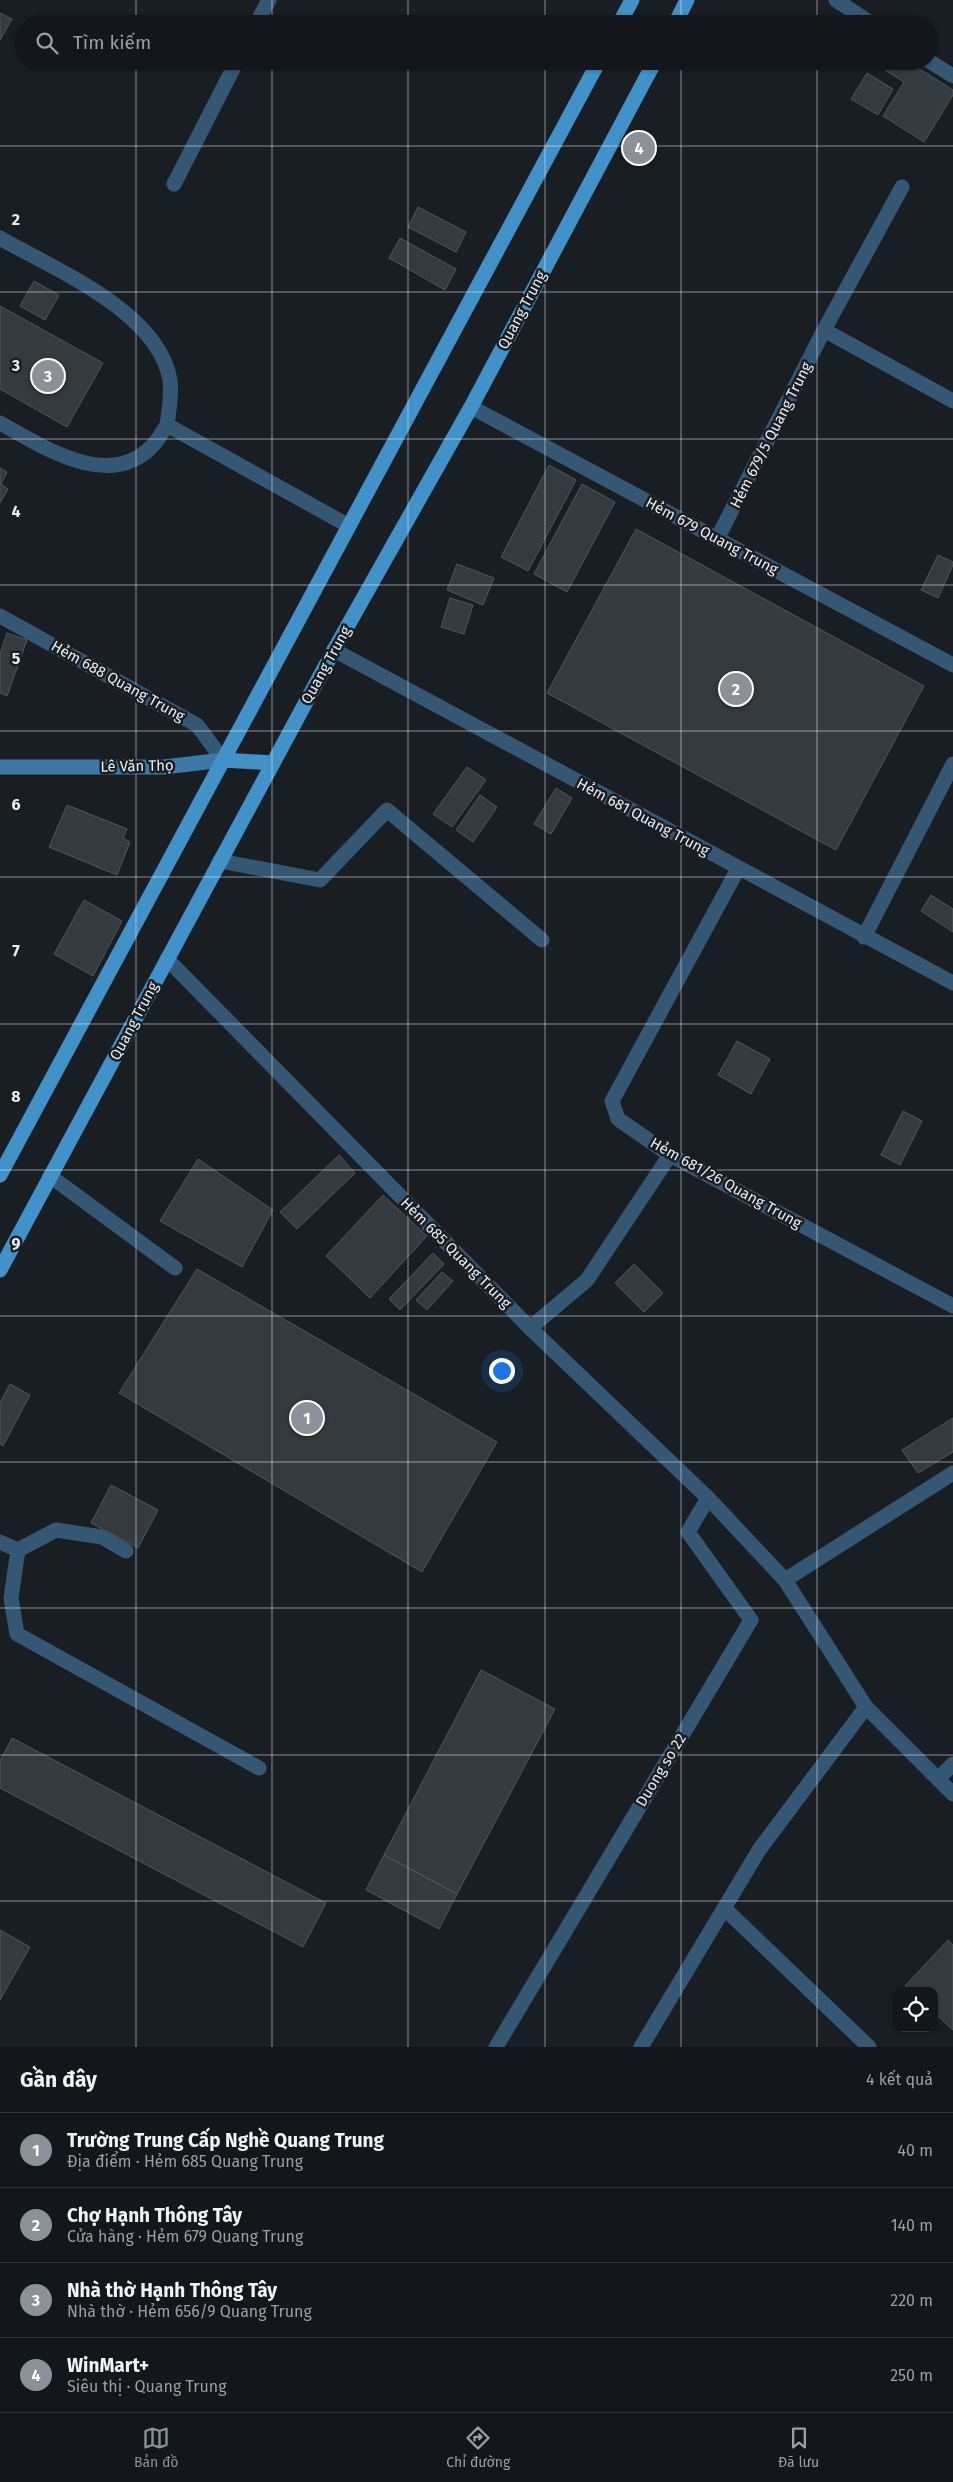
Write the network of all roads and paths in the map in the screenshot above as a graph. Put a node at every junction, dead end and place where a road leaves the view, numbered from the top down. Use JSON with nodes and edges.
{"nodes":[{"id":1,"x":269,"y":0,"type":"edge"},
{"id":2,"x":632,"y":0,"type":"edge"},
{"id":3,"x":687,"y":0,"type":"edge"},
{"id":4,"x":836,"y":0,"type":"edge"},
{"id":5,"x":261,"y":15,"type":"edge"},
{"id":6,"x":624,"y":15,"type":"edge"},
{"id":7,"x":679,"y":15,"type":"edge"},
{"id":8,"x":858,"y":15,"type":"edge"},
{"id":9,"x":938,"y":67,"type":"edge"},
{"id":10,"x":232,"y":70,"type":"edge"},
{"id":11,"x":594,"y":70,"type":"edge"},
{"id":12,"x":650,"y":70,"type":"edge"},
{"id":13,"x":953,"y":76,"type":"edge"},
{"id":14,"x":174,"y":184,"type":"dead end"},
{"id":15,"x":902,"y":187,"type":"dead end"},
{"id":16,"x":0,"y":238,"type":"edge"},
{"id":17,"x":824,"y":330,"type":"junction"},
{"id":18,"x":953,"y":401,"type":"edge"},
{"id":19,"x":470,"y":407,"type":"junction"},
{"id":20,"x":0,"y":422,"type":"edge"},
{"id":21,"x":167,"y":425,"type":"junction"},
{"id":22,"x":349,"y":526,"type":"junction"},
{"id":23,"x":717,"y":539,"type":"junction"},
{"id":24,"x":0,"y":616,"type":"edge"},
{"id":25,"x":334,"y":650,"type":"junction"},
{"id":26,"x":953,"y":665,"type":"edge"},
{"id":27,"x":223,"y":760,"type":"junction"},
{"id":28,"x":273,"y":763,"type":"junction"},
{"id":29,"x":953,"y":764,"type":"edge"},
{"id":30,"x":0,"y":767,"type":"edge"},
{"id":31,"x":220,"y":861,"type":"junction"},
{"id":32,"x":738,"y":869,"type":"junction"},
{"id":33,"x":864,"y":937,"type":"junction"},
{"id":34,"x":542,"y":940,"type":"dead end"},
{"id":35,"x":167,"y":959,"type":"junction"},
{"id":36,"x":953,"y":984,"type":"edge"},
{"id":37,"x":670,"y":1155,"type":"junction"},
{"id":38,"x":0,"y":1175,"type":"edge"},
{"id":39,"x":50,"y":1176,"type":"junction"},
{"id":40,"x":175,"y":1268,"type":"dead end"},
{"id":41,"x":0,"y":1270,"type":"edge"},
{"id":42,"x":953,"y":1306,"type":"edge"},
{"id":43,"x":530,"y":1328,"type":"junction"},
{"id":44,"x":953,"y":1474,"type":"edge"},
{"id":45,"x":708,"y":1498,"type":"junction"},
{"id":46,"x":0,"y":1542,"type":"edge"},
{"id":47,"x":18,"y":1550,"type":"junction"},
{"id":48,"x":126,"y":1551,"type":"dead end"},
{"id":49,"x":785,"y":1580,"type":"junction"},
{"id":50,"x":866,"y":1707,"type":"junction"},
{"id":51,"x":953,"y":1764,"type":"edge"},
{"id":52,"x":259,"y":1768,"type":"dead end"},
{"id":53,"x":938,"y":1779,"type":"junction"},
{"id":54,"x":953,"y":1794,"type":"edge"},
{"id":55,"x":724,"y":1908,"type":"junction"},
{"id":56,"x":496,"y":2047,"type":"edge"},
{"id":57,"x":641,"y":2047,"type":"edge"},
{"id":58,"x":868,"y":2047,"type":"edge"}],
"edges":[{"from":1,"to":5,"type":"street"},
{"from":2,"to":6,"type":"main road"},
{"from":3,"to":7,"type":"main road"},
{"from":4,"to":8,"type":"street"},
{"from":9,"to":13,"type":"street"},
{"from":10,"to":14,"type":"street"},
{"from":11,"to":22,"type":"main road"},
{"from":12,"to":19,"type":"main road","name":"Quang Trung"},
{"from":15,"to":17,"type":"street","name":"Hẻm 679/5 Quang Trung"},
{"from":16,"to":21,"type":"street"},
{"from":17,"to":18,"type":"street"},
{"from":17,"to":23,"type":"street","name":"Hẻm 679/5 Quang Trung"},
{"from":19,"to":23,"type":"street","name":"Hẻm 679 Quang Trung"},
{"from":19,"to":25,"type":"main road","name":"Quang Trung"},
{"from":20,"to":21,"type":"street"},
{"from":21,"to":22,"type":"street"},
{"from":22,"to":27,"type":"main road"},
{"from":23,"to":26,"type":"street","name":"Hẻm 679 Quang Trung"},
{"from":24,"to":27,"type":"street","name":"Hẻm 688 Quang Trung"},
{"from":25,"to":28,"type":"main road","name":"Quang Trung"},
{"from":25,"to":32,"type":"street","name":"Hẻm 681 Quang Trung"},
{"from":27,"to":28,"type":"main road","name":"Lê Văn Thọ"},
{"from":27,"to":30,"type":"main road","name":"Lê Văn Thọ"},
{"from":27,"to":38,"type":"main road"},
{"from":28,"to":31,"type":"main road","name":"Quang Trung"},
{"from":29,"to":33,"type":"street"},
{"from":31,"to":34,"type":"street"},
{"from":31,"to":35,"type":"main road","name":"Quang Trung"},
{"from":32,"to":33,"type":"street","name":"Hẻm 681 Quang Trung"},
{"from":32,"to":37,"type":"street","name":"Hẻm 681/26 Quang Trung"},
{"from":33,"to":36,"type":"street","name":"Hẻm 681 Quang Trung"},
{"from":35,"to":39,"type":"main road","name":"Quang Trung"},
{"from":35,"to":43,"type":"street","name":"Hẻm 685 Quang Trung"},
{"from":37,"to":42,"type":"street","name":"Hẻm 681/26 Quang Trung"},
{"from":37,"to":43,"type":"street"},
{"from":39,"to":40,"type":"street"},
{"from":39,"to":41,"type":"main road","name":"Quang Trung"},
{"from":43,"to":45,"type":"street","name":"Hẻm 685 Quang Trung"},
{"from":44,"to":49,"type":"street"},
{"from":45,"to":49,"type":"street","name":"Hẻm 685 Quang Trung"},
{"from":45,"to":56,"type":"street","name":"Duong so 22"},
{"from":46,"to":47,"type":"street"},
{"from":47,"to":48,"type":"street"},
{"from":47,"to":52,"type":"street"},
{"from":49,"to":50,"type":"street","name":"Hẻm 685 Quang Trung"},
{"from":50,"to":53,"type":"street","name":"Hẻm 685 Quang Trung"},
{"from":50,"to":55,"type":"street"},
{"from":51,"to":53,"type":"street"},
{"from":53,"to":54,"type":"street","name":"Hẻm 685 Quang Trung"},
{"from":55,"to":57,"type":"street"},
{"from":55,"to":58,"type":"street"}]}
